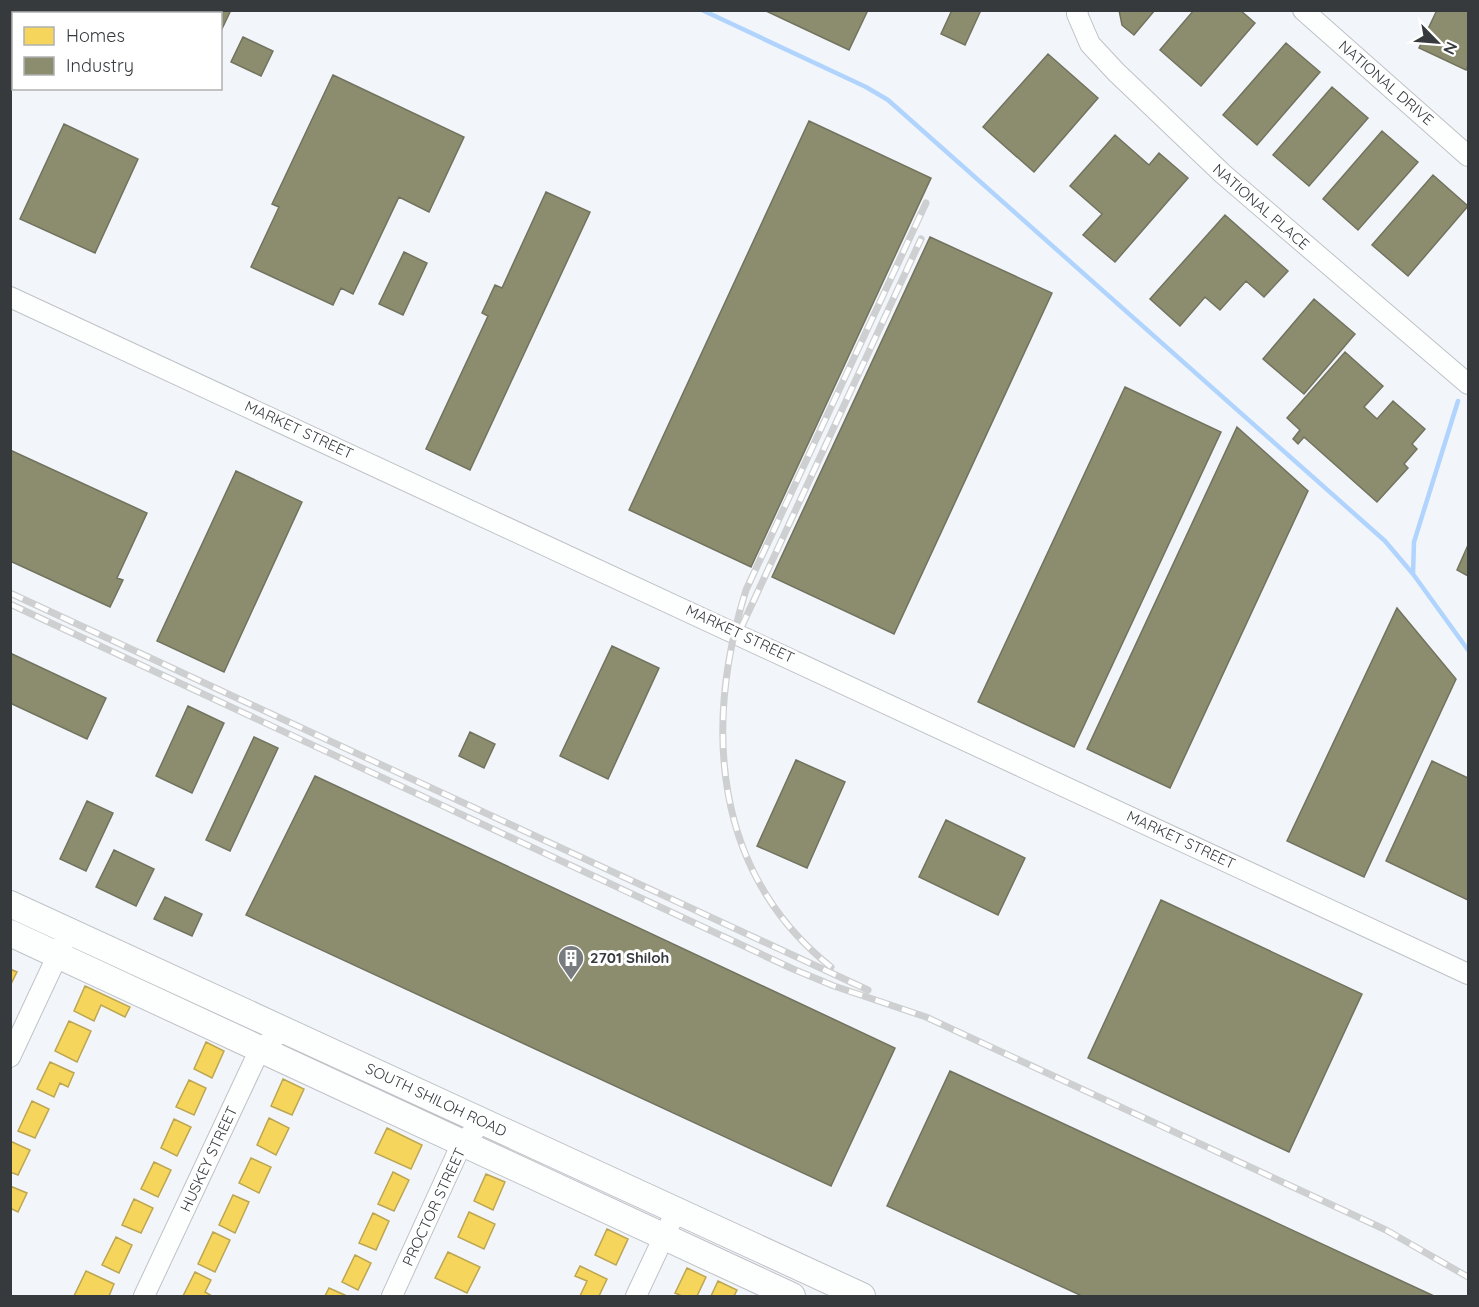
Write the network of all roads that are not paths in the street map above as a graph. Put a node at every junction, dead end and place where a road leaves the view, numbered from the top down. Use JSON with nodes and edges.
{"nodes":[{"id":1,"x":1078,"y":10,"type":"edge"},
{"id":2,"x":1303,"y":10,"type":"edge"},
{"id":3,"x":1468,"y":156,"type":"edge"},
{"id":4,"x":10,"y":297,"type":"edge"},
{"id":5,"x":1468,"y":384,"type":"edge"},
{"id":6,"x":10,"y":904,"type":"edge"},
{"id":7,"x":69,"y":932,"type":"junction"},
{"id":8,"x":10,"y":933,"type":"edge"},
{"id":9,"x":58,"y":955,"type":"junction"},
{"id":10,"x":1468,"y":974,"type":"edge"},
{"id":11,"x":284,"y":1030,"type":"junction"},
{"id":12,"x":260,"y":1049,"type":"junction"},
{"id":13,"x":10,"y":1058,"type":"edge"},
{"id":14,"x":483,"y":1122,"type":"junction"},
{"id":15,"x":462,"y":1143,"type":"junction"},
{"id":16,"x":676,"y":1211,"type":"junction"},
{"id":17,"x":664,"y":1237,"type":"junction"},
{"id":18,"x":144,"y":1296,"type":"edge"},
{"id":19,"x":392,"y":1296,"type":"edge"},
{"id":20,"x":636,"y":1296,"type":"edge"},
{"id":21,"x":792,"y":1296,"type":"edge"},
{"id":22,"x":862,"y":1296,"type":"edge"}],
"edges":[{"from":1,"to":5,"type":"street","name":"NATIONAL PLACE"},
{"from":2,"to":3,"type":"street","name":"NATIONAL DRIVE"},
{"from":4,"to":10,"type":"street","name":"MARKET STREET"},
{"from":6,"to":7,"type":"main road","name":"SOUTH SHILOH ROAD"},
{"from":7,"to":9,"type":"street"},
{"from":7,"to":11,"type":"main road","name":"SOUTH SHILOH ROAD"},
{"from":8,"to":9,"type":"main road","name":"SOUTH SHILOH ROAD"},
{"from":9,"to":12,"type":"main road","name":"SOUTH SHILOH ROAD"},
{"from":9,"to":13,"type":"street"},
{"from":11,"to":12,"type":"street","name":"HUSKEY STREET"},
{"from":11,"to":14,"type":"main road","name":"SOUTH SHILOH ROAD"},
{"from":12,"to":15,"type":"main road","name":"SOUTH SHILOH ROAD"},
{"from":12,"to":18,"type":"street","name":"HUSKEY STREET"},
{"from":14,"to":15,"type":"street","name":"PROCTOR STREET"},
{"from":14,"to":16,"type":"main road","name":"SOUTH SHILOH ROAD"},
{"from":15,"to":17,"type":"main road","name":"SOUTH SHILOH ROAD"},
{"from":15,"to":19,"type":"street","name":"PROCTOR STREET"},
{"from":16,"to":17,"type":"street"},
{"from":16,"to":22,"type":"main road","name":"SOUTH SHILOH ROAD"},
{"from":17,"to":20,"type":"street"},
{"from":17,"to":21,"type":"main road","name":"SOUTH SHILOH ROAD"}]}
